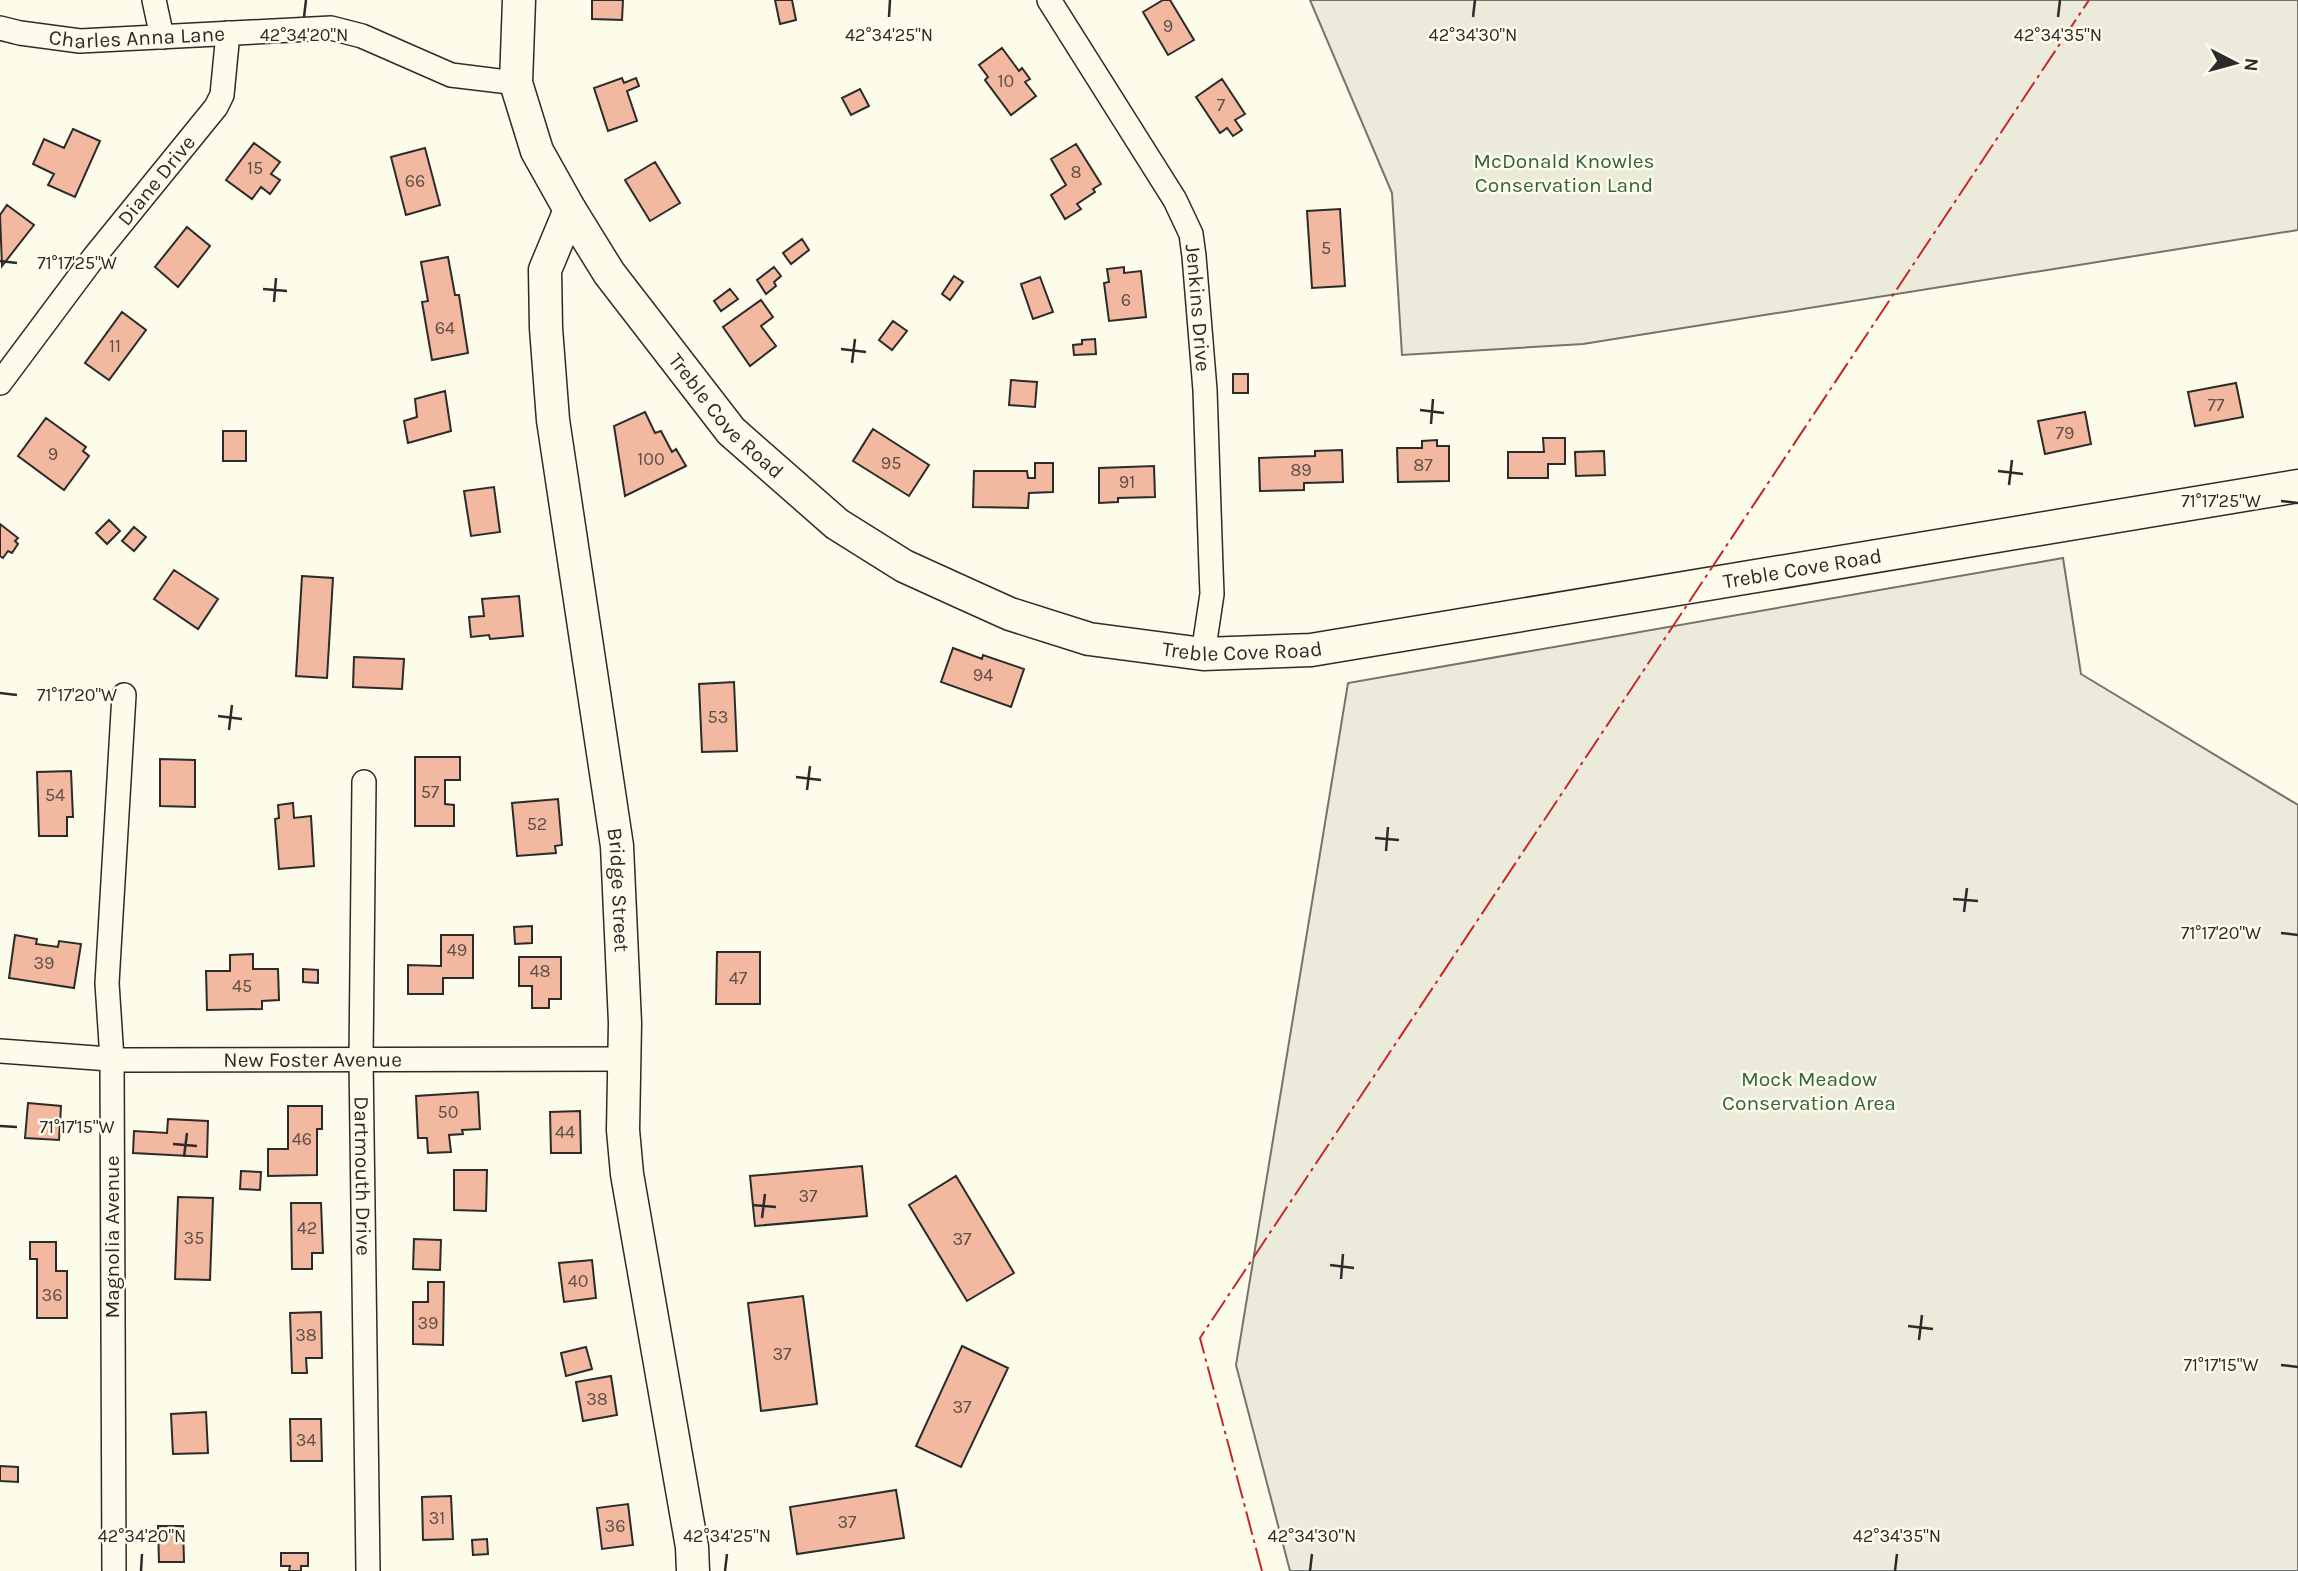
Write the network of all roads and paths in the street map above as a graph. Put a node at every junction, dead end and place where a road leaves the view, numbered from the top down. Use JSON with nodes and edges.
{"nodes":[{"id":1,"x":154,"y":0,"type":"edge"},
{"id":2,"x":519,"y":0,"type":"edge"},
{"id":3,"x":1049,"y":0,"type":"edge"},
{"id":4,"x":0,"y":28,"type":"edge"},
{"id":5,"x":228,"y":33,"type":"junction"},
{"id":6,"x":162,"y":37,"type":"junction"},
{"id":7,"x":516,"y":83,"type":"junction"},
{"id":8,"x":570,"y":210,"type":"junction"},
{"id":9,"x":0,"y":383,"type":"edge"},
{"id":10,"x":2298,"y":486,"type":"edge"},
{"id":11,"x":1203,"y":654,"type":"junction"},
{"id":12,"x":124,"y":695,"type":"dead end"},
{"id":13,"x":364,"y":782,"type":"dead end"},
{"id":14,"x":0,"y":1051,"type":"edge"},
{"id":15,"x":112,"y":1059,"type":"junction"},
{"id":16,"x":361,"y":1059,"type":"junction"},
{"id":17,"x":625,"y":1059,"type":"junction"},
{"id":18,"x":114,"y":1571,"type":"edge"},
{"id":19,"x":368,"y":1571,"type":"edge"},
{"id":20,"x":693,"y":1571,"type":"edge"}],
"edges":[{"from":1,"to":6,"type":"street"},
{"from":2,"to":7,"type":"main road","name":"Treble Cove Road"},
{"from":3,"to":11,"type":"street","name":"Jenkins Drive"},
{"from":4,"to":6,"type":"street","name":"Charles Anna Lane"},
{"from":5,"to":6,"type":"street","name":"Charles Anna Lane"},
{"from":5,"to":7,"type":"street","name":"Charles Anna Lane"},
{"from":5,"to":9,"type":"street","name":"Diane Drive"},
{"from":7,"to":8,"type":"main road","name":"Treble Cove Road"},
{"from":8,"to":11,"type":"main road","name":"Treble Cove Road"},
{"from":8,"to":17,"type":"main road","name":"Bridge Street"},
{"from":10,"to":11,"type":"main road","name":"Treble Cove Road"},
{"from":12,"to":15,"type":"street","name":"Magnolia Avenue"},
{"from":13,"to":16,"type":"street","name":"Dartmouth Drive"},
{"from":14,"to":15,"type":"street","name":"New Foster Avenue"},
{"from":15,"to":16,"type":"street","name":"New Foster Avenue"},
{"from":15,"to":18,"type":"street","name":"Magnolia Avenue"},
{"from":16,"to":17,"type":"street","name":"New Foster Avenue"},
{"from":16,"to":19,"type":"street","name":"Dartmouth Drive"},
{"from":17,"to":20,"type":"main road","name":"Bridge Street"}]}
